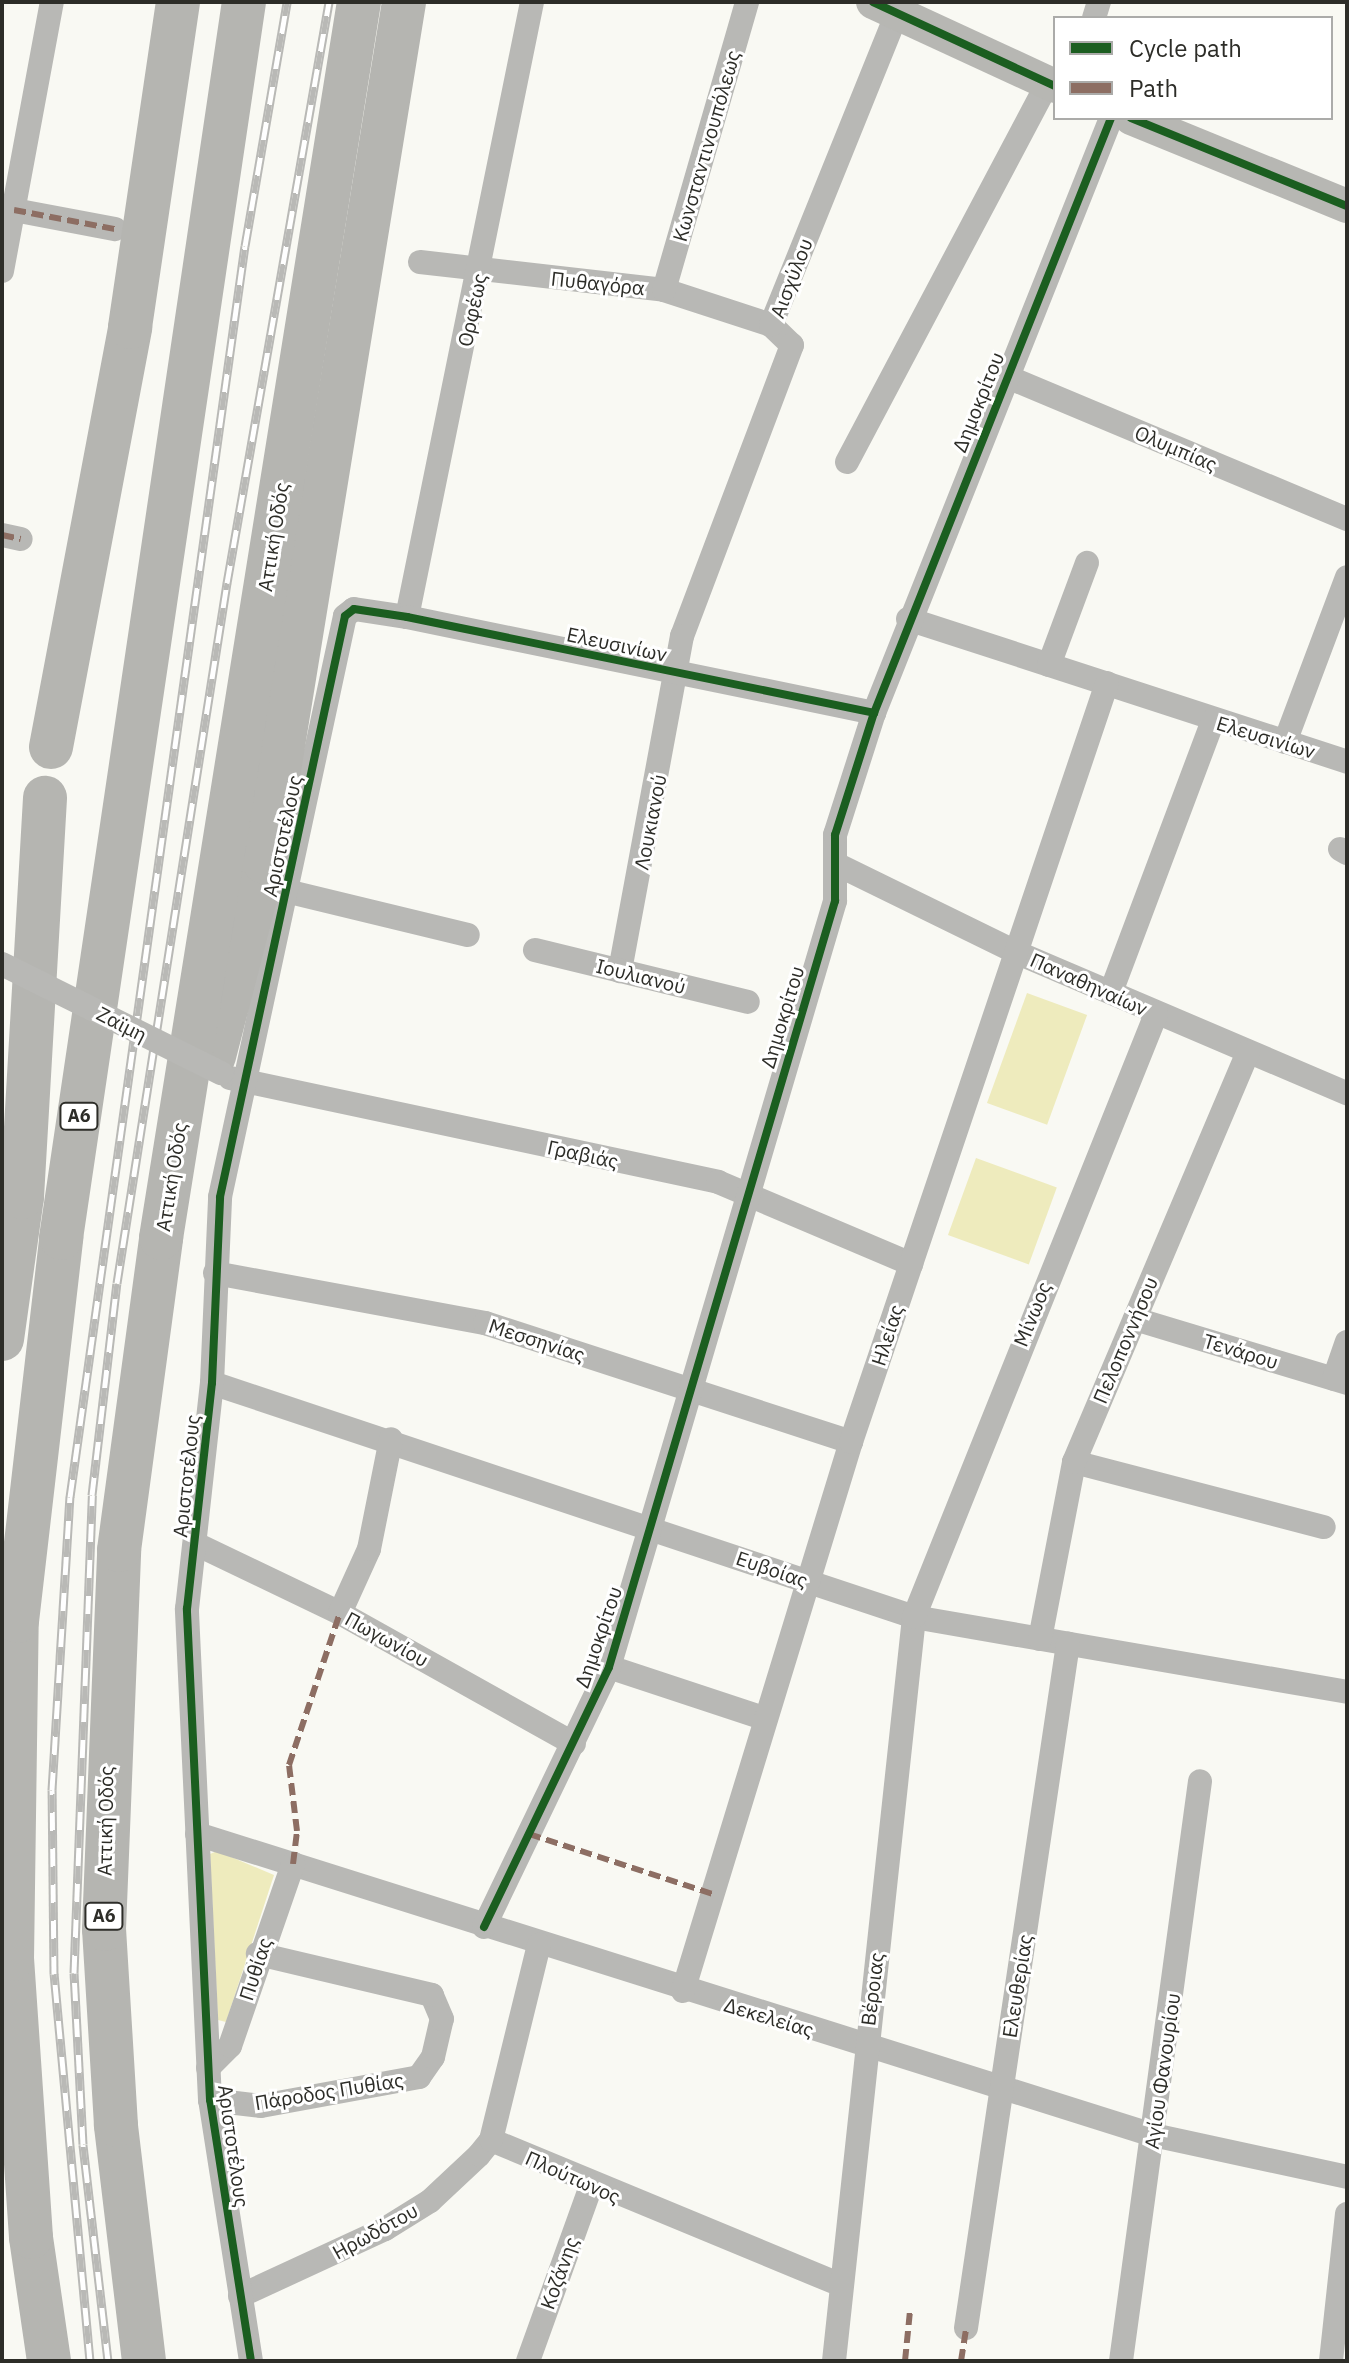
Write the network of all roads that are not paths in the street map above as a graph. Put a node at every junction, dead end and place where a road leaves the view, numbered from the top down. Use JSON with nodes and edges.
{"nodes":[{"id":1,"x":52,"y":2,"type":"edge"},
{"id":2,"x":178,"y":2,"type":"edge"},
{"id":3,"x":244,"y":2,"type":"edge"},
{"id":4,"x":359,"y":2,"type":"edge"},
{"id":5,"x":404,"y":2,"type":"edge"},
{"id":6,"x":532,"y":2,"type":"edge"},
{"id":7,"x":747,"y":2,"type":"edge"},
{"id":8,"x":885,"y":8,"type":"edge"},
{"id":9,"x":1051,"y":84,"type":"edge"},
{"id":10,"x":1110,"y":120,"type":"edge"},
{"id":11,"x":1136,"y":120,"type":"edge"},
{"id":12,"x":11,"y":183,"type":"edge"},
{"id":13,"x":1347,"y":206,"type":"edge"},
{"id":14,"x":14,"y":210,"type":"junction"},
{"id":15,"x":115,"y":229,"type":"dead end"},
{"id":16,"x":420,"y":262,"type":"dead end"},
{"id":17,"x":2,"y":271,"type":"edge"},
{"id":18,"x":480,"y":271,"type":"junction"},
{"id":19,"x":664,"y":290,"type":"junction"},
{"id":20,"x":771,"y":325,"type":"junction"},
{"id":21,"x":1005,"y":376,"type":"junction"},
{"id":22,"x":847,"y":462,"type":"dead end"},
{"id":23,"x":1347,"y":519,"type":"edge"},
{"id":24,"x":1087,"y":563,"type":"dead end"},
{"id":25,"x":1347,"y":577,"type":"edge"},
{"id":26,"x":354,"y":609,"type":"joint"},
{"id":27,"x":407,"y":617,"type":"junction"},
{"id":28,"x":908,"y":619,"type":"junction"},
{"id":29,"x":1049,"y":665,"type":"junction"},
{"id":30,"x":675,"y":672,"type":"junction"},
{"id":31,"x":1107,"y":683,"type":"junction"},
{"id":32,"x":874,"y":713,"type":"junction"},
{"id":33,"x":1213,"y":721,"type":"junction"},
{"id":34,"x":1285,"y":742,"type":"junction"},
{"id":35,"x":51,"y":747,"type":"dead end"},
{"id":36,"x":1347,"y":762,"type":"edge"},
{"id":37,"x":45,"y":798,"type":"dead end"},
{"id":38,"x":836,"y":864,"type":"junction"},
{"id":39,"x":286,"y":891,"type":"junction"},
{"id":40,"x":468,"y":935,"type":"dead end"},
{"id":41,"x":535,"y":950,"type":"dead end"},
{"id":42,"x":1018,"y":953,"type":"junction"},
{"id":43,"x":2,"y":964,"type":"edge"},
{"id":44,"x":620,"y":971,"type":"junction"},
{"id":45,"x":1111,"y":992,"type":"junction"},
{"id":46,"x":748,"y":1002,"type":"dead end"},
{"id":47,"x":1156,"y":1014,"type":"junction"},
{"id":48,"x":1248,"y":1052,"type":"junction"},
{"id":49,"x":232,"y":1078,"type":"junction"},
{"id":50,"x":1347,"y":1093,"type":"edge"},
{"id":51,"x":745,"y":1196,"type":"junction"},
{"id":52,"x":911,"y":1264,"type":"junction"},
{"id":53,"x":215,"y":1273,"type":"junction"},
{"id":54,"x":1135,"y":1319,"type":"junction"},
{"id":55,"x":2,"y":1339,"type":"edge"},
{"id":56,"x":1347,"y":1342,"type":"edge"},
{"id":57,"x":1340,"y":1381,"type":"edge"},
{"id":58,"x":212,"y":1383,"type":"junction"},
{"id":59,"x":690,"y":1391,"type":"junction"},
{"id":60,"x":391,"y":1439,"type":"junction"},
{"id":61,"x":851,"y":1442,"type":"junction"},
{"id":62,"x":1074,"y":1462,"type":"junction"},
{"id":63,"x":127,"y":1470,"type":"junction"},
{"id":64,"x":1324,"y":1527,"type":"dead end"},
{"id":65,"x":650,"y":1528,"type":"junction"},
{"id":66,"x":196,"y":1544,"type":"junction"},
{"id":67,"x":807,"y":1581,"type":"junction"},
{"id":68,"x":340,"y":1613,"type":"junction"},
{"id":69,"x":914,"y":1617,"type":"junction"},
{"id":70,"x":1040,"y":1639,"type":"junction"},
{"id":71,"x":1068,"y":1644,"type":"junction"},
{"id":72,"x":609,"y":1667,"type":"junction"},
{"id":73,"x":1347,"y":1692,"type":"edge"},
{"id":74,"x":766,"y":1719,"type":"junction"},
{"id":75,"x":574,"y":1744,"type":"junction"},
{"id":76,"x":1200,"y":1781,"type":"dead end"},
{"id":77,"x":197,"y":1834,"type":"junction"},
{"id":78,"x":293,"y":1864,"type":"junction"},
{"id":79,"x":484,"y":1927,"type":"junction"},
{"id":80,"x":539,"y":1945,"type":"junction"},
{"id":81,"x":258,"y":1954,"type":"junction"},
{"id":82,"x":683,"y":1991,"type":"junction"},
{"id":83,"x":865,"y":2047,"type":"junction"},
{"id":84,"x":208,"y":2068,"type":"junction"},
{"id":85,"x":1001,"y":2088,"type":"junction"},
{"id":86,"x":210,"y":2100,"type":"junction"},
{"id":87,"x":2,"y":2135,"type":"edge"},
{"id":88,"x":1153,"y":2135,"type":"junction"},
{"id":89,"x":491,"y":2140,"type":"junction"},
{"id":90,"x":1347,"y":2177,"type":"edge"},
{"id":91,"x":591,"y":2186,"type":"junction"},
{"id":92,"x":1347,"y":2214,"type":"edge"},
{"id":93,"x":31,"y":2237,"type":"junction"},
{"id":94,"x":841,"y":2285,"type":"junction"},
{"id":95,"x":240,"y":2296,"type":"junction"},
{"id":96,"x":966,"y":2328,"type":"dead end"},
{"id":97,"x":49,"y":2361,"type":"edge"},
{"id":98,"x":144,"y":2361,"type":"edge"},
{"id":99,"x":251,"y":2361,"type":"edge"},
{"id":100,"x":528,"y":2361,"type":"edge"},
{"id":101,"x":834,"y":2361,"type":"edge"},
{"id":102,"x":1121,"y":2361,"type":"edge"},
{"id":103,"x":1331,"y":2361,"type":"edge"}],
"edges":[{"from":1,"to":12,"type":"street"},
{"from":2,"to":35,"type":"highway"},
{"from":3,"to":93,"type":"highway","number":"Α6"},
{"from":4,"to":63,"type":"highway","name":"Αττική Οδός","number":"Α6"},
{"from":5,"to":63,"type":"highway"},
{"from":6,"to":18,"type":"street","name":"Ορφέως"},
{"from":7,"to":19,"type":"street","name":"Κωνσταντινουπόλεως"},
{"from":8,"to":9,"type":"main road"},
{"from":8,"to":20,"type":"street","name":"Αισχύλου"},
{"from":9,"to":22,"type":"street"},
{"from":10,"to":21,"type":"street","name":"Δημοκρίτου"},
{"from":11,"to":13,"type":"main road"},
{"from":12,"to":14,"type":"street"},
{"from":14,"to":15,"type":"street"},
{"from":14,"to":17,"type":"street"},
{"from":16,"to":18,"type":"street","name":"Πυθαγόρα"},
{"from":18,"to":19,"type":"street","name":"Πυθαγόρα"},
{"from":18,"to":27,"type":"street","name":"Ορφέως"},
{"from":19,"to":20,"type":"street","name":"Πυθαγόρα"},
{"from":20,"to":30,"type":"street","name":"Αισχύλου"},
{"from":21,"to":23,"type":"street","name":"Ολυμπίας"},
{"from":21,"to":28,"type":"street","name":"Δημοκρίτου"},
{"from":24,"to":29,"type":"street"},
{"from":25,"to":34,"type":"street"},
{"from":26,"to":27,"type":"street","name":"Ελευσινίων"},
{"from":26,"to":39,"type":"street","name":"Αριστοτέλους"},
{"from":27,"to":30,"type":"street","name":"Ελευσινίων"},
{"from":28,"to":29,"type":"street","name":"Ελευσινίων"},
{"from":28,"to":32,"type":"street","name":"Δημοκρίτου"},
{"from":29,"to":31,"type":"street","name":"Ελευσινίων"},
{"from":30,"to":32,"type":"street","name":"Ελευσινίων"},
{"from":30,"to":44,"type":"street","name":"Λουκιανού"},
{"from":31,"to":33,"type":"street","name":"Ελευσινίων"},
{"from":31,"to":42,"type":"street","name":"Ηλείας"},
{"from":32,"to":38,"type":"street","name":"Δημοκρίτου"},
{"from":33,"to":34,"type":"street","name":"Ελευσινίων"},
{"from":33,"to":45,"type":"street"},
{"from":34,"to":36,"type":"street","name":"Ελευσινίων"},
{"from":37,"to":55,"type":"highway"},
{"from":38,"to":42,"type":"street","name":"Παναθηναίων"},
{"from":38,"to":51,"type":"street","name":"Δημοκρίτου"},
{"from":39,"to":40,"type":"street"},
{"from":39,"to":49,"type":"street","name":"Αριστοτέλους"},
{"from":41,"to":44,"type":"street","name":"Ιουλιανού"},
{"from":42,"to":45,"type":"street","name":"Παναθηναίων"},
{"from":42,"to":52,"type":"street","name":"Ηλείας"},
{"from":43,"to":49,"type":"street","name":"Ζαϊμη","bridge":true},
{"from":44,"to":46,"type":"street","name":"Ιουλιανού"},
{"from":45,"to":47,"type":"street","name":"Παναθηναίων"},
{"from":47,"to":48,"type":"street","name":"Παναθηναίων"},
{"from":47,"to":69,"type":"street","name":"Μίνωος"},
{"from":48,"to":50,"type":"street","name":"Παναθηναίων"},
{"from":48,"to":54,"type":"street","name":"Πελοποννήσου"},
{"from":49,"to":51,"type":"street","name":"Γραβιάς"},
{"from":49,"to":53,"type":"street","name":"Αριστοτέλους"},
{"from":51,"to":52,"type":"street","name":"Γραβιάς"},
{"from":51,"to":59,"type":"street","name":"Δημοκρίτου"},
{"from":52,"to":61,"type":"street","name":"Ηλείας"},
{"from":53,"to":58,"type":"street","name":"Αριστοτέλους"},
{"from":53,"to":59,"type":"street","name":"Μεσσηνίας"},
{"from":54,"to":57,"type":"street","name":"Τενάρου"},
{"from":54,"to":62,"type":"street","name":"Πελοποννήσου"},
{"from":56,"to":57,"type":"street"},
{"from":58,"to":60,"type":"street","name":"Ευβοίας"},
{"from":58,"to":66,"type":"street","name":"Αριστοτέλους"},
{"from":59,"to":61,"type":"street","name":"Μεσσηνίας"},
{"from":59,"to":65,"type":"street","name":"Δημοκρίτου"},
{"from":60,"to":65,"type":"street","name":"Ευβοίας"},
{"from":60,"to":68,"type":"street"},
{"from":61,"to":67,"type":"street","name":"Ηλείας"},
{"from":62,"to":64,"type":"street"},
{"from":62,"to":70,"type":"street","name":"Πελοποννήσου"},
{"from":63,"to":98,"type":"highway","name":"Αττική Οδός","number":"Α6"},
{"from":65,"to":67,"type":"street","name":"Ευβοίας"},
{"from":65,"to":72,"type":"street","name":"Δημοκρίτου"},
{"from":66,"to":68,"type":"street","name":"Πωγωνίου"},
{"from":66,"to":77,"type":"street","name":"Αριστοτέλους"},
{"from":67,"to":69,"type":"street","name":"Ευβοίας"},
{"from":67,"to":74,"type":"street","name":"Ηλείας"},
{"from":68,"to":75,"type":"street","name":"Πωγωνίου"},
{"from":69,"to":70,"type":"street","name":"Ευβοίας"},
{"from":69,"to":83,"type":"street","name":"Βέροιας"},
{"from":70,"to":71,"type":"street","name":"Ευβοίας"},
{"from":71,"to":73,"type":"street","name":"Ευβοίας"},
{"from":71,"to":85,"type":"street","name":"Ελευθερίας"},
{"from":72,"to":74,"type":"street"},
{"from":72,"to":75,"type":"street","name":"Δημοκρίτου"},
{"from":74,"to":82,"type":"street","name":"Ηλείας"},
{"from":75,"to":79,"type":"street","name":"Δημοκρίτου"},
{"from":76,"to":88,"type":"street","name":"Αγίου Φανουρίου"},
{"from":77,"to":78,"type":"street","name":"Δεκελείας"},
{"from":77,"to":84,"type":"street","name":"Αριστοτέλους"},
{"from":78,"to":79,"type":"street","name":"Δεκελείας"},
{"from":78,"to":81,"type":"street","name":"Πυθίας"},
{"from":79,"to":80,"type":"street","name":"Δεκελείας"},
{"from":80,"to":82,"type":"street","name":"Δεκελείας"},
{"from":80,"to":89,"type":"street"},
{"from":81,"to":84,"type":"street","name":"Πυθίας"},
{"from":81,"to":86,"type":"street","name":"Πάροδος Πυθίας"},
{"from":82,"to":83,"type":"street","name":"Δεκελείας"},
{"from":83,"to":85,"type":"street","name":"Δεκελείας"},
{"from":83,"to":94,"type":"street","name":"Βέροιας"},
{"from":84,"to":86,"type":"street","name":"Αριστοτέλους"},
{"from":85,"to":88,"type":"street","name":"Δεκελείας"},
{"from":85,"to":96,"type":"street","name":"Ελευθερίας"},
{"from":86,"to":95,"type":"street","name":"Αριστοτέλους"},
{"from":87,"to":93,"type":"highway"},
{"from":88,"to":90,"type":"street","name":"Δεκελείας"},
{"from":88,"to":102,"type":"street","name":"Αγίου Φανουρίου"},
{"from":89,"to":91,"type":"street","name":"Πλούτωνος"},
{"from":89,"to":95,"type":"street","name":"Ηρωδότου"},
{"from":91,"to":94,"type":"street","name":"Πλούτωνος"},
{"from":91,"to":100,"type":"street","name":"Κοζάνης"},
{"from":92,"to":103,"type":"street"},
{"from":93,"to":97,"type":"highway","number":"Α6"},
{"from":94,"to":101,"type":"street","name":"Βέροιας"},
{"from":95,"to":99,"type":"street","name":"Αριστοτέλους"}]}
